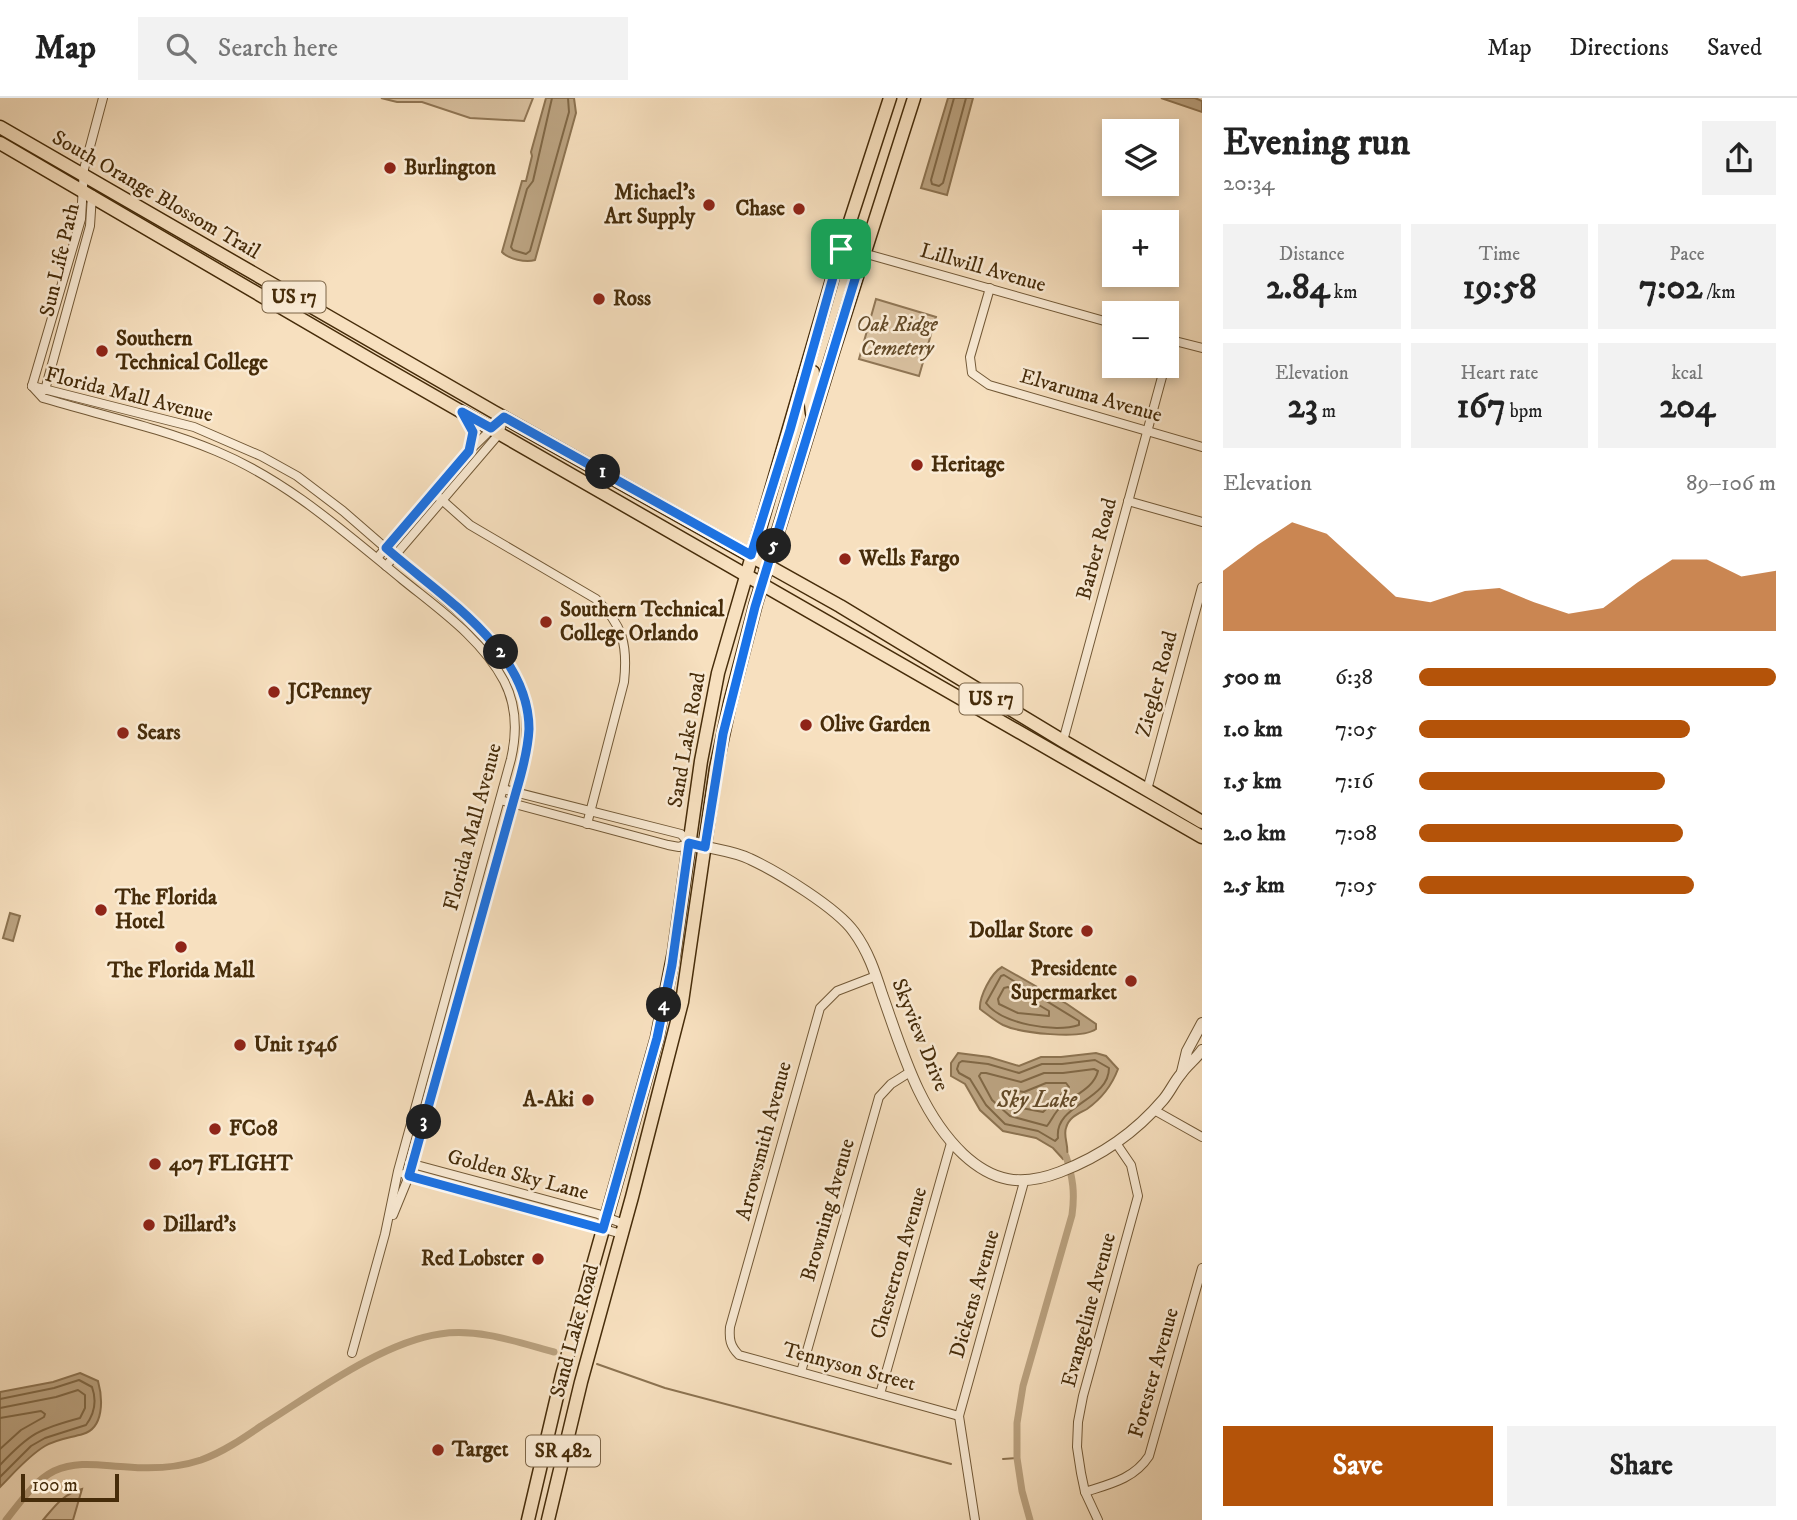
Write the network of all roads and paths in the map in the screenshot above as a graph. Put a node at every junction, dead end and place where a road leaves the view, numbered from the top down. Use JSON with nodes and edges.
{"nodes":[{"id":1,"x":103,"y":98,"type":"edge"},
{"id":2,"x":890,"y":98,"type":"edge"},
{"id":3,"x":914,"y":98,"type":"edge"},
{"id":4,"x":0,"y":127,"type":"edge"},
{"id":5,"x":0,"y":143,"type":"edge"},
{"id":6,"x":83,"y":177,"type":"junction"},
{"id":7,"x":88,"y":195,"type":"junction"},
{"id":8,"x":841,"y":249,"type":"junction"},
{"id":9,"x":863,"y":253,"type":"junction"},
{"id":10,"x":990,"y":288,"type":"junction"},
{"id":11,"x":61,"y":293,"type":"junction"},
{"id":12,"x":71,"y":297,"type":"junction"},
{"id":13,"x":821,"y":320,"type":"junction"},
{"id":14,"x":1102,"y":320,"type":"edge"},
{"id":15,"x":1179,"y":342,"type":"edge"},
{"id":16,"x":1202,"y":348,"type":"edge"},
{"id":17,"x":1161,"y":378,"type":"edge"},
{"id":18,"x":32,"y":386,"type":"junction"},
{"id":19,"x":46,"y":387,"type":"junction"},
{"id":20,"x":43,"y":398,"type":"junction"},
{"id":21,"x":462,"y":412,"type":"junction"},
{"id":22,"x":504,"y":417,"type":"junction"},
{"id":23,"x":814,"y":417,"type":"junction"},
{"id":24,"x":1146,"y":430,"type":"junction"},
{"id":25,"x":495,"y":431,"type":"junction"},
{"id":26,"x":1202,"y":447,"type":"edge"},
{"id":27,"x":469,"y":451,"type":"junction"},
{"id":28,"x":433,"y":492,"type":"junction"},
{"id":29,"x":1128,"y":501,"type":"junction"},
{"id":30,"x":442,"y":502,"type":"junction"},
{"id":31,"x":1202,"y":522,"type":"edge"},
{"id":32,"x":386,"y":548,"type":"junction"},
{"id":33,"x":395,"y":555,"type":"junction"},
{"id":34,"x":751,"y":555,"type":"junction"},
{"id":35,"x":378,"y":557,"type":"junction"},
{"id":36,"x":386,"y":566,"type":"junction"},
{"id":37,"x":768,"y":566,"type":"junction"},
{"id":38,"x":745,"y":574,"type":"junction"},
{"id":39,"x":762,"y":584,"type":"junction"},
{"id":40,"x":1202,"y":587,"type":"edge"},
{"id":41,"x":1060,"y":748,"type":"junction"},
{"id":42,"x":503,"y":789,"type":"junction"},
{"id":43,"x":1147,"y":790,"type":"junction"},
{"id":44,"x":516,"y":792,"type":"junction"},
{"id":45,"x":500,"y":800,"type":"junction"},
{"id":46,"x":513,"y":805,"type":"junction"},
{"id":47,"x":591,"y":811,"type":"junction"},
{"id":48,"x":1202,"y":822,"type":"edge"},
{"id":49,"x":587,"y":824,"type":"junction"},
{"id":50,"x":1202,"y":837,"type":"edge"},
{"id":51,"x":689,"y":843,"type":"junction"},
{"id":52,"x":705,"y":847,"type":"junction"},
{"id":53,"x":876,"y":976,"type":"junction"},
{"id":54,"x":666,"y":997,"type":"junction"},
{"id":55,"x":681,"y":1002,"type":"junction"},
{"id":56,"x":1202,"y":1023,"type":"edge"},
{"id":57,"x":1202,"y":1050,"type":"edge"},
{"id":58,"x":910,"y":1072,"type":"junction"},
{"id":59,"x":1181,"y":1073,"type":"junction"},
{"id":60,"x":424,"y":1077,"type":"junction"},
{"id":61,"x":435,"y":1081,"type":"junction"},
{"id":62,"x":1154,"y":1110,"type":"junction"},
{"id":63,"x":1202,"y":1137,"type":"edge"},
{"id":64,"x":951,"y":1143,"type":"junction"},
{"id":65,"x":1116,"y":1143,"type":"junction"},
{"id":66,"x":401,"y":1160,"type":"junction"},
{"id":67,"x":412,"y":1164,"type":"junction"},
{"id":68,"x":398,"y":1171,"type":"junction"},
{"id":69,"x":409,"y":1176,"type":"junction"},
{"id":70,"x":1024,"y":1182,"type":"junction"},
{"id":71,"x":604,"y":1223,"type":"junction"},
{"id":72,"x":623,"y":1229,"type":"junction"},
{"id":73,"x":385,"y":1234,"type":"junction"},
{"id":74,"x":1202,"y":1268,"type":"edge"},
{"id":75,"x":732,"y":1348,"type":"joint"},
{"id":76,"x":352,"y":1353,"type":"dead end"},
{"id":77,"x":801,"y":1372,"type":"junction"},
{"id":78,"x":557,"y":1393,"type":"junction"},
{"id":79,"x":880,"y":1394,"type":"junction"},
{"id":80,"x":959,"y":1416,"type":"junction"},
{"id":81,"x":1086,"y":1492,"type":"junction"},
{"id":82,"x":531,"y":1507,"type":"junction"},
{"id":83,"x":546,"y":1518,"type":"edge"},
{"id":84,"x":528,"y":1520,"type":"edge"},
{"id":85,"x":975,"y":1520,"type":"edge"},
{"id":86,"x":1098,"y":1520,"type":"edge"}],
"edges":[{"from":1,"to":6,"type":"street","name":"Sun Life Path"},
{"from":2,"to":8,"type":"main road","name":"Sand Lake Road","number":"SR 482"},
{"from":3,"to":9,"type":"main road","name":"Sand Lake Road","number":"SR 482"},
{"from":4,"to":6,"type":"main road","name":"South Orange Blossom Trail","number":"US 17"},
{"from":5,"to":7,"type":"main road","name":"South Orange Blossom Trail","number":"US 17"},
{"from":6,"to":7,"type":"street","name":"Sun Life Path"},
{"from":6,"to":22,"type":"main road","name":"South Orange Blossom Trail","number":"US 17"},
{"from":7,"to":11,"type":"street","name":"Sun Life Path"},
{"from":7,"to":12,"type":"street","name":"Sun Life Path"},
{"from":7,"to":21,"type":"main road","name":"South Orange Blossom Trail","number":"US 17"},
{"from":8,"to":9,"type":"street","name":"Lillwill Avenue"},
{"from":8,"to":13,"type":"main road","name":"Sand Lake Road","number":"SR 482"},
{"from":9,"to":10,"type":"street","name":"Lillwill Avenue"},
{"from":9,"to":23,"type":"main road","name":"Sand Lake Road","number":"SR 482"},
{"from":10,"to":14,"type":"street","name":"Lillwill Avenue"},
{"from":10,"to":24,"type":"street","name":"Elvaruma Avenue"},
{"from":11,"to":12,"type":"street"},
{"from":11,"to":18,"type":"street","name":"Sun Life Path"},
{"from":12,"to":19,"type":"street","name":"Sun Life Path"},
{"from":13,"to":23,"type":"main road"},
{"from":13,"to":34,"type":"main road","name":"Sand Lake Road","number":"SR 482"},
{"from":15,"to":16,"type":"street"},
{"from":17,"to":24,"type":"street","name":"Barber Road"},
{"from":18,"to":19,"type":"street","name":"Florida Mall Avenue"},
{"from":18,"to":20,"type":"street","name":"Florida Mall Avenue"},
{"from":19,"to":20,"type":"street","name":"Sun Life Path"},
{"from":19,"to":32,"type":"street","name":"Florida Mall Avenue"},
{"from":20,"to":35,"type":"street","name":"Florida Mall Avenue"},
{"from":21,"to":25,"type":"main road","name":"South Orange Blossom Trail","number":"US 17"},
{"from":21,"to":27,"type":"street"},
{"from":22,"to":25,"type":"street"},
{"from":22,"to":34,"type":"main road","name":"South Orange Blossom Trail","number":"US 17"},
{"from":23,"to":37,"type":"main road","name":"Sand Lake Road","number":"SR 482"},
{"from":24,"to":26,"type":"street","name":"Elvaruma Avenue"},
{"from":24,"to":29,"type":"street","name":"Barber Road"},
{"from":25,"to":27,"type":"street"},
{"from":25,"to":30,"type":"street"},
{"from":25,"to":38,"type":"main road","name":"South Orange Blossom Trail","number":"US 17"},
{"from":27,"to":28,"type":"street"},
{"from":28,"to":30,"type":"street"},
{"from":28,"to":32,"type":"street"},
{"from":29,"to":31,"type":"street"},
{"from":29,"to":41,"type":"street","name":"Barber Road"},
{"from":30,"to":33,"type":"street"},
{"from":30,"to":47,"type":"street"},
{"from":32,"to":33,"type":"street","name":"Florida Mall Avenue"},
{"from":32,"to":35,"type":"street"},
{"from":33,"to":36,"type":"street"},
{"from":33,"to":44,"type":"street","name":"Florida Mall Avenue"},
{"from":34,"to":37,"type":"main road","name":"South Orange Blossom Trail","number":"US 17"},
{"from":34,"to":38,"type":"main road","name":"Sand Lake Road","number":"SR 482"},
{"from":35,"to":36,"type":"street","name":"Florida Mall Avenue"},
{"from":36,"to":42,"type":"street","name":"Florida Mall Avenue"},
{"from":37,"to":39,"type":"main road","name":"Sand Lake Road","number":"SR 482"},
{"from":37,"to":41,"type":"main road","name":"South Orange Blossom Trail","number":"US 17"},
{"from":38,"to":39,"type":"main road","name":"South Orange Blossom Trail","number":"US 17"},
{"from":38,"to":51,"type":"main road","name":"Sand Lake Road","number":"SR 482"},
{"from":39,"to":41,"type":"main road","name":"South Orange Blossom Trail","number":"US 17"},
{"from":39,"to":52,"type":"main road","name":"Sand Lake Road","number":"SR 482"},
{"from":40,"to":43,"type":"street","name":"Ziegler Road"},
{"from":41,"to":43,"type":"main road"},
{"from":41,"to":50,"type":"main road","name":"South Orange Blossom Trail","number":"US 17"},
{"from":42,"to":44,"type":"street"},
{"from":42,"to":45,"type":"street","name":"Florida Mall Avenue"},
{"from":43,"to":48,"type":"main road"},
{"from":44,"to":46,"type":"street","name":"Florida Mall Avenue"},
{"from":44,"to":47,"type":"street"},
{"from":45,"to":46,"type":"street"},
{"from":45,"to":60,"type":"street","name":"Florida Mall Avenue"},
{"from":46,"to":49,"type":"street"},
{"from":46,"to":61,"type":"street","name":"Florida Mall Avenue"},
{"from":47,"to":49,"type":"street"},
{"from":47,"to":51,"type":"street"},
{"from":49,"to":51,"type":"street"},
{"from":51,"to":52,"type":"street","name":"Skyview Drive"},
{"from":51,"to":54,"type":"main road","name":"Sand Lake Road","number":"SR 482"},
{"from":52,"to":53,"type":"street","name":"Skyview Drive"},
{"from":52,"to":55,"type":"main road","name":"Sand Lake Road","number":"SR 482"},
{"from":53,"to":58,"type":"street","name":"Skyview Drive"},
{"from":53,"to":75,"type":"street","name":"Arrowsmith Avenue"},
{"from":54,"to":55,"type":"main road"},
{"from":54,"to":71,"type":"main road","name":"Sand Lake Road","number":"SR 482"},
{"from":55,"to":72,"type":"main road","name":"Sand Lake Road","number":"SR 482"},
{"from":56,"to":59,"type":"street","name":"Skyview Drive"},
{"from":57,"to":59,"type":"street","name":"Skyview Drive"},
{"from":58,"to":64,"type":"street","name":"Skyview Drive"},
{"from":58,"to":77,"type":"street","name":"Browning Avenue"},
{"from":59,"to":62,"type":"street","name":"Skyview Drive"},
{"from":60,"to":61,"type":"street"},
{"from":60,"to":66,"type":"street","name":"Florida Mall Avenue"},
{"from":61,"to":67,"type":"street","name":"Florida Mall Avenue"},
{"from":62,"to":63,"type":"street"},
{"from":62,"to":65,"type":"street","name":"Skyview Drive"},
{"from":64,"to":70,"type":"street","name":"Skyview Drive"},
{"from":64,"to":79,"type":"street","name":"Chesterton Avenue"},
{"from":65,"to":70,"type":"street","name":"Skyview Drive"},
{"from":65,"to":81,"type":"street","name":"Evangeline Avenue"},
{"from":66,"to":67,"type":"street","name":"Golden Sky Lane"},
{"from":66,"to":68,"type":"street","name":"Florida Mall Avenue"},
{"from":67,"to":69,"type":"street","name":"Florida Mall Avenue"},
{"from":67,"to":71,"type":"street","name":"Golden Sky Lane"},
{"from":68,"to":69,"type":"street","name":"Golden Sky Lane"},
{"from":68,"to":73,"type":"street","name":"Florida Mall Avenue"},
{"from":69,"to":71,"type":"street","name":"Golden Sky Lane"},
{"from":69,"to":73,"type":"street","name":"Florida Mall Avenue"},
{"from":70,"to":80,"type":"street","name":"Dickens Avenue"},
{"from":71,"to":72,"type":"street","name":"Golden Sky Lane"},
{"from":71,"to":78,"type":"main road","name":"Sand Lake Road","number":"SR 482"},
{"from":72,"to":83,"type":"main road","name":"Sand Lake Road","number":"SR 482"},
{"from":73,"to":76,"type":"street","name":"Florida Mall Avenue"},
{"from":74,"to":81,"type":"street","name":"Forester Avenue"},
{"from":75,"to":77,"type":"street","name":"Tennyson Street"},
{"from":77,"to":79,"type":"street","name":"Tennyson Street"},
{"from":78,"to":82,"type":"main road","name":"Sand Lake Road","number":"SR 482"},
{"from":78,"to":83,"type":"main road"},
{"from":79,"to":80,"type":"street","name":"Tennyson Street"},
{"from":80,"to":85,"type":"street"},
{"from":81,"to":86,"type":"street","name":"Evangeline Avenue"},
{"from":82,"to":83,"type":"main road"},
{"from":82,"to":84,"type":"main road","name":"Sand Lake Road","number":"SR 482"}]}
